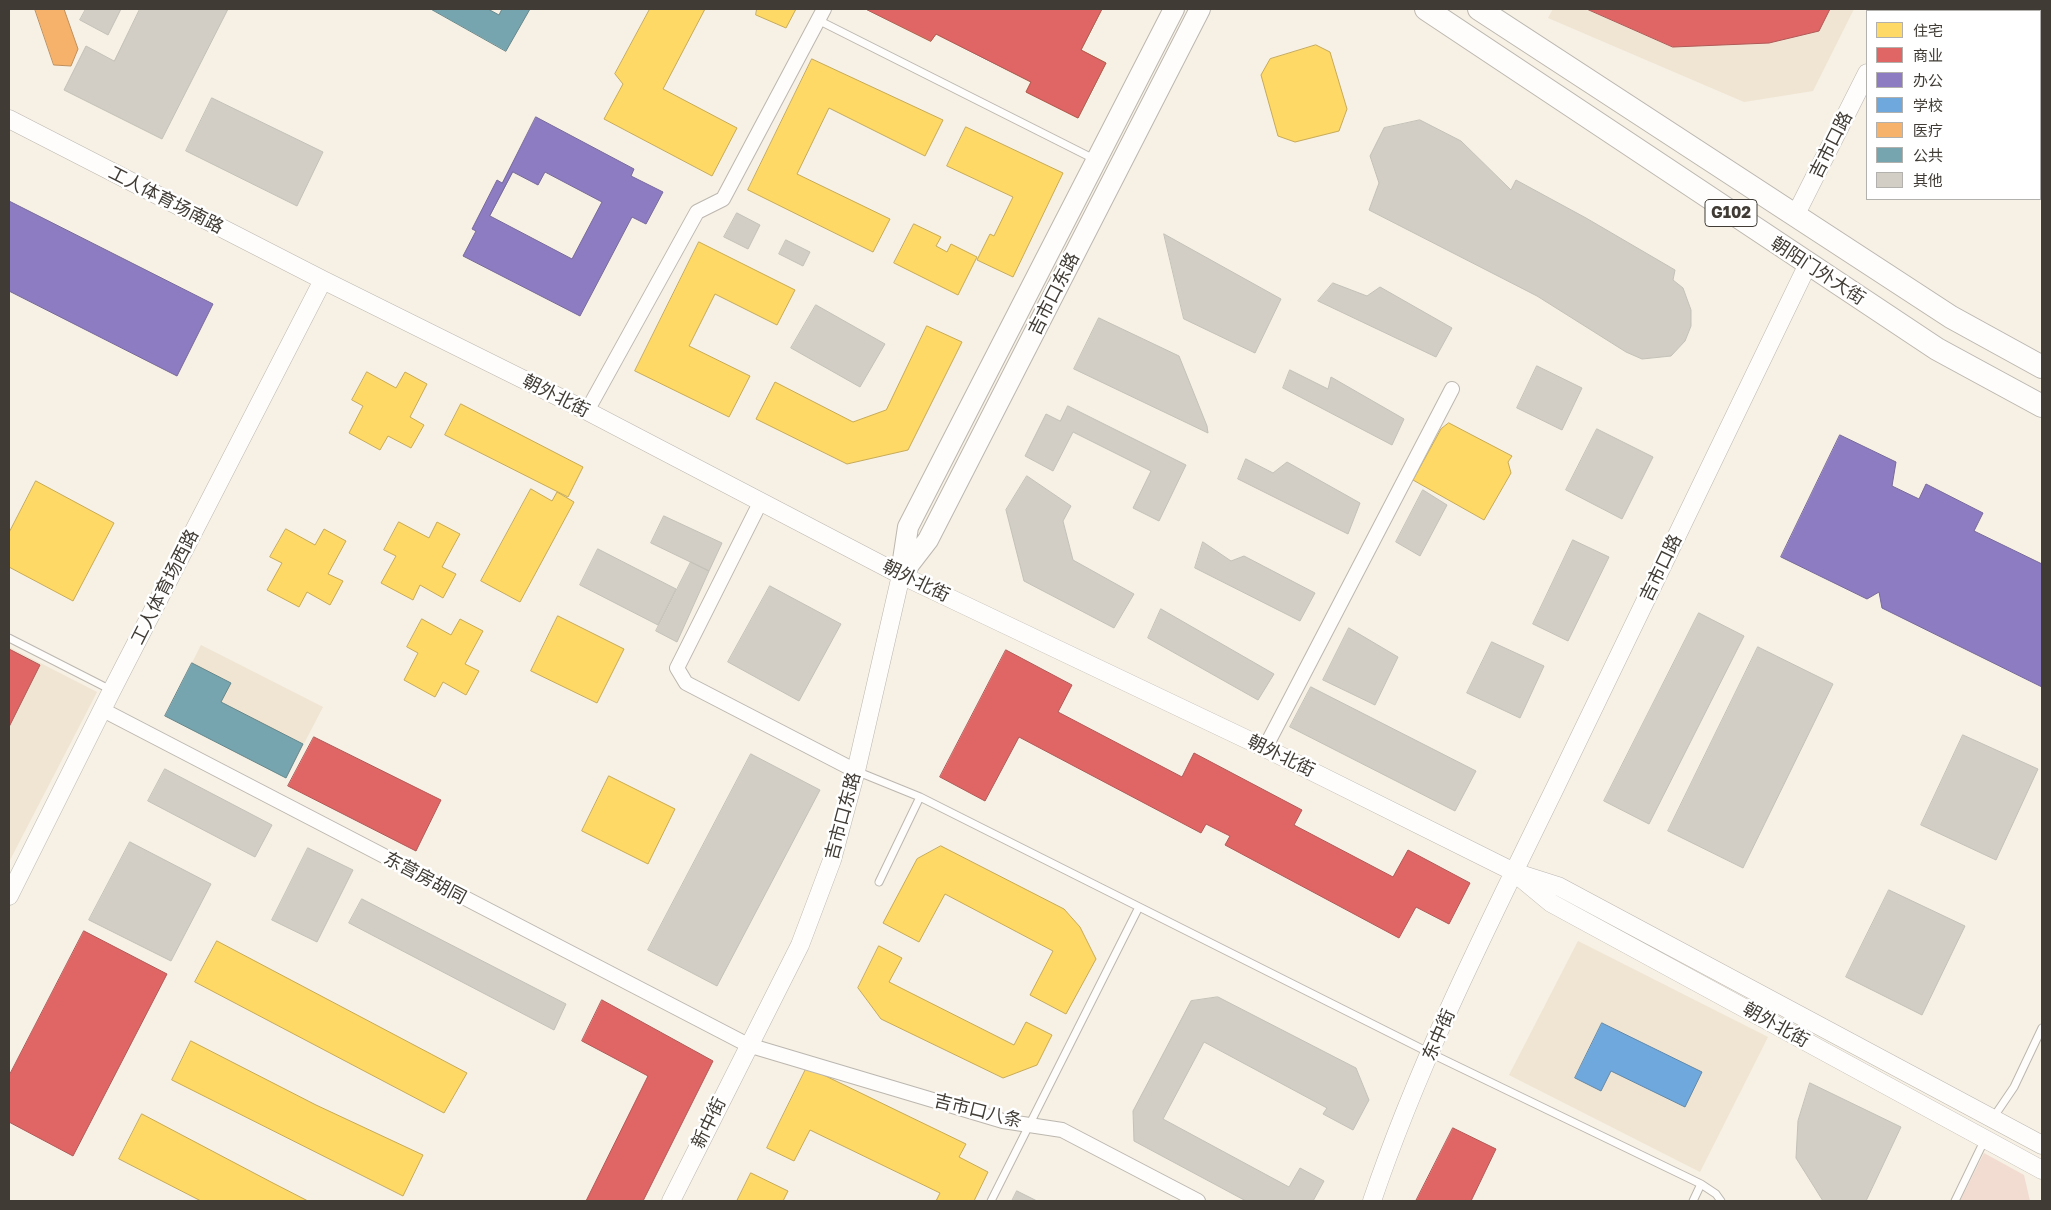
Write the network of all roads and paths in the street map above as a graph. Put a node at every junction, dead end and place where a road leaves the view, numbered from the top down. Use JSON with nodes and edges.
{"nodes":[{"id":1,"x":1174,"y":9,"type":"edge"},
{"id":2,"x":1200,"y":9,"type":"edge"},
{"id":3,"x":1426,"y":9,"type":"edge"},
{"id":4,"x":1479,"y":9,"type":"edge"},
{"id":5,"x":821,"y":14,"type":"edge"},
{"id":6,"x":1866,"y":75,"type":"edge"},
{"id":7,"x":9,"y":119,"type":"edge"},
{"id":8,"x":1096,"y":160,"type":"junction"},
{"id":9,"x":1795,"y":216,"type":"junction"},
{"id":10,"x":1808,"y":264,"type":"junction"},
{"id":11,"x":323,"y":280,"type":"junction"},
{"id":12,"x":2042,"y":367,"type":"edge"},
{"id":13,"x":1452,"y":389,"type":"dead end"},
{"id":14,"x":2042,"y":406,"type":"edge"},
{"id":15,"x":587,"y":412,"type":"junction"},
{"id":16,"x":760,"y":503,"type":"junction"},
{"id":17,"x":901,"y":575,"type":"junction"},
{"id":18,"x":9,"y":638,"type":"edge"},
{"id":19,"x":112,"y":690,"type":"junction"},
{"id":20,"x":103,"y":710,"type":"junction"},
{"id":21,"x":1265,"y":748,"type":"junction"},
{"id":22,"x":856,"y":771,"type":"junction"},
{"id":23,"x":920,"y":797,"type":"junction"},
{"id":24,"x":1514,"y":872,"type":"junction"},
{"id":25,"x":879,"y":882,"type":"dead end"},
{"id":26,"x":9,"y":896,"type":"edge"},
{"id":27,"x":1139,"y":907,"type":"junction"},
{"id":28,"x":2042,"y":1028,"type":"edge"},
{"id":29,"x":748,"y":1045,"type":"junction"},
{"id":30,"x":1430,"y":1053,"type":"junction"},
{"id":31,"x":1992,"y":1119,"type":"junction"},
{"id":32,"x":1030,"y":1124,"type":"junction"},
{"id":33,"x":1985,"y":1139,"type":"junction"},
{"id":34,"x":2042,"y":1145,"type":"edge"},
{"id":35,"x":2042,"y":1170,"type":"edge"},
{"id":36,"x":1700,"y":1184,"type":"junction"},
{"id":37,"x":671,"y":1201,"type":"edge"},
{"id":38,"x":991,"y":1201,"type":"edge"},
{"id":39,"x":1198,"y":1201,"type":"edge"},
{"id":40,"x":1372,"y":1201,"type":"edge"},
{"id":41,"x":1693,"y":1201,"type":"edge"},
{"id":42,"x":1721,"y":1201,"type":"edge"},
{"id":43,"x":1956,"y":1201,"type":"edge"}],
"edges":[{"from":1,"to":8,"type":"main road","name":"吉市口东路"},
{"from":2,"to":17,"type":"main road","name":"吉市口东路"},
{"from":3,"to":10,"type":"highway","name":"朝阳门外大街","number":"G102"},
{"from":4,"to":9,"type":"highway","name":"朝阳门外大街","number":"G102"},
{"from":5,"to":8,"type":"lane"},
{"from":5,"to":15,"type":"street"},
{"from":6,"to":9,"type":"street","name":"吉市口路"},
{"from":7,"to":11,"type":"street","name":"工人体育场南路"},
{"from":8,"to":17,"type":"main road","name":"吉市口东路"},
{"from":9,"to":12,"type":"highway","name":"朝阳门外大街","number":"G102"},
{"from":10,"to":14,"type":"highway","name":"朝阳门外大街","number":"G102"},
{"from":10,"to":24,"type":"street","name":"吉市口路"},
{"from":11,"to":15,"type":"street","name":"朝外北街"},
{"from":11,"to":19,"type":"street","name":"工人体育场西路"},
{"from":13,"to":21,"type":"street"},
{"from":15,"to":16,"type":"street","name":"朝外北街"},
{"from":16,"to":17,"type":"street","name":"朝外北街"},
{"from":16,"to":22,"type":"street"},
{"from":17,"to":21,"type":"street","name":"朝外北街"},
{"from":17,"to":22,"type":"street","name":"吉市口东路"},
{"from":18,"to":19,"type":"lane"},
{"from":19,"to":20,"type":"street","name":"工人体育场西路"},
{"from":20,"to":26,"type":"street","name":"工人体育场西路"},
{"from":20,"to":29,"type":"street","name":"东营房胡同"},
{"from":21,"to":24,"type":"street","name":"朝外北街"},
{"from":22,"to":23,"type":"lane"},
{"from":22,"to":29,"type":"street","name":"吉市口东路"},
{"from":23,"to":25,"type":"lane"},
{"from":23,"to":27,"type":"lane"},
{"from":24,"to":30,"type":"street","name":"东中街"},
{"from":24,"to":31,"type":"street","name":"朝外北街"},
{"from":24,"to":33,"type":"street","name":"朝外北街"},
{"from":27,"to":30,"type":"lane"},
{"from":27,"to":32,"type":"lane"},
{"from":28,"to":31,"type":"lane"},
{"from":29,"to":32,"type":"street","name":"吉市口八条"},
{"from":29,"to":37,"type":"street","name":"新中街"},
{"from":30,"to":36,"type":"lane"},
{"from":30,"to":40,"type":"street","name":"东中街"},
{"from":31,"to":34,"type":"street","name":"朝外北街"},
{"from":32,"to":38,"type":"lane"},
{"from":32,"to":39,"type":"street","name":"吉市口八条"},
{"from":33,"to":35,"type":"street","name":"朝外北街"},
{"from":33,"to":43,"type":"lane"},
{"from":36,"to":41,"type":"lane"},
{"from":36,"to":42,"type":"lane"}]}
